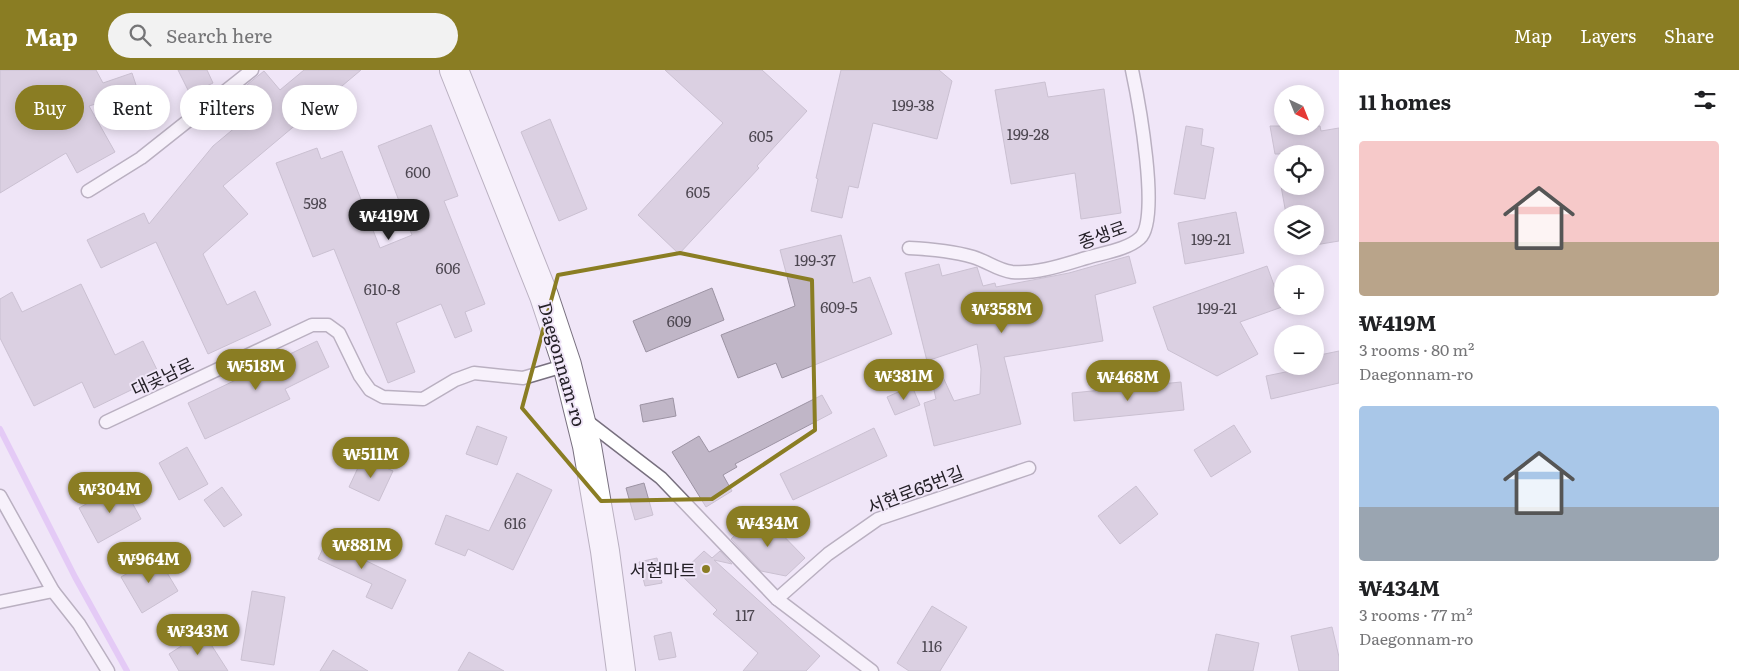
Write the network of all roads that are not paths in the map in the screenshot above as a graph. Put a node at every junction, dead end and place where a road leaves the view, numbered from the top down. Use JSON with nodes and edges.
{"nodes":[{"id":1,"x":252,"y":70,"type":"edge"},
{"id":2,"x":454,"y":70,"type":"edge"},
{"id":3,"x":1132,"y":70,"type":"edge"},
{"id":4,"x":88,"y":191,"type":"dead end"},
{"id":5,"x":909,"y":248,"type":"dead end"},
{"id":6,"x":567,"y":365,"type":"junction"},
{"id":7,"x":580,"y":416,"type":"junction"},
{"id":8,"x":106,"y":422,"type":"dead end"},
{"id":9,"x":1030,"y":468,"type":"dead end"},
{"id":10,"x":0,"y":496,"type":"edge"},
{"id":11,"x":53,"y":591,"type":"junction"},
{"id":12,"x":777,"y":599,"type":"junction"},
{"id":13,"x":0,"y":602,"type":"edge"},
{"id":14,"x":108,"y":671,"type":"edge"},
{"id":15,"x":621,"y":671,"type":"edge"},
{"id":16,"x":872,"y":671,"type":"edge"}],
"edges":[{"from":1,"to":4,"type":"lane"},
{"from":2,"to":6,"type":"street","name":"Daegonnam-ro"},
{"from":3,"to":5,"type":"lane","name":"종생로"},
{"from":6,"to":7,"type":"street","name":"Daegonnam-ro"},
{"from":6,"to":8,"type":"lane","name":"대곶남로"},
{"from":7,"to":12,"type":"lane"},
{"from":7,"to":15,"type":"street","name":"Daegonnam-ro"},
{"from":9,"to":12,"type":"lane","name":"서현로65번길"},
{"from":10,"to":11,"type":"lane"},
{"from":11,"to":13,"type":"lane"},
{"from":11,"to":14,"type":"lane"},
{"from":12,"to":16,"type":"lane"}]}
